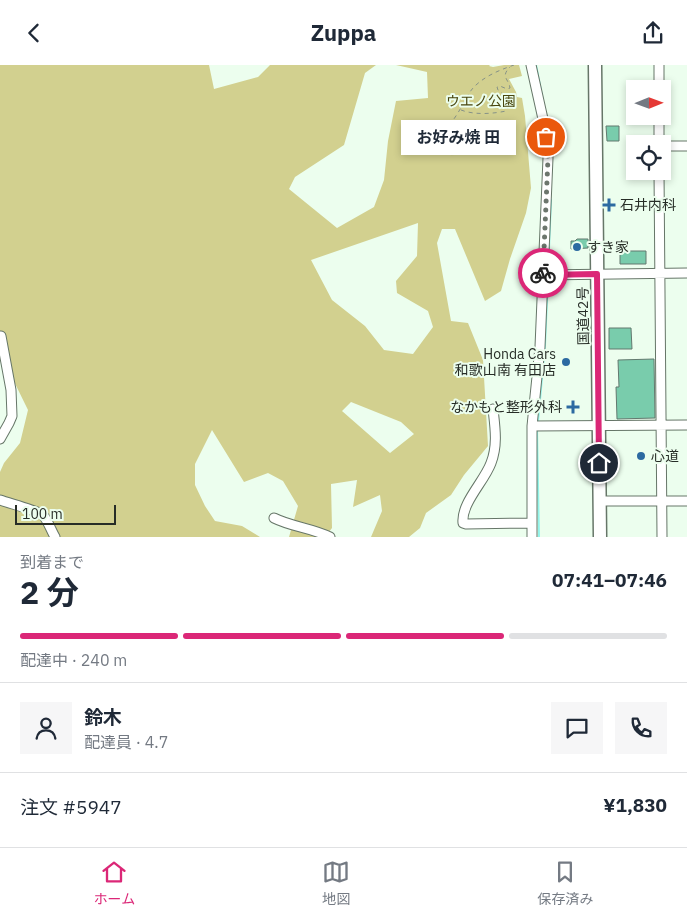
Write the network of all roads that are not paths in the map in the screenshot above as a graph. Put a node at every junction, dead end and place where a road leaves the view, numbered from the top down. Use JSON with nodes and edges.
{"nodes":[{"id":1,"x":531,"y":65,"type":"edge"},
{"id":2,"x":595,"y":65,"type":"edge"},
{"id":3,"x":658,"y":65,"type":"edge"},
{"id":4,"x":659,"y":80,"type":"edge"},
{"id":5,"x":671,"y":146,"type":"edge"},
{"id":6,"x":687,"y":146,"type":"edge"},
{"id":7,"x":659,"y":180,"type":"edge"},
{"id":8,"x":660,"y":273,"type":"junction"},
{"id":9,"x":687,"y":273,"type":"edge"},
{"id":10,"x":597,"y":274,"type":"junction"},
{"id":11,"x":543,"y":275,"type":"junction"},
{"id":12,"x":1,"y":335,"type":"edge"},
{"id":13,"x":493,"y":409,"type":"dead end"},
{"id":14,"x":599,"y":425,"type":"junction"},
{"id":15,"x":661,"y":425,"type":"junction"},
{"id":16,"x":687,"y":425,"type":"edge"},
{"id":17,"x":532,"y":426,"type":"junction"},
{"id":18,"x":0,"y":439,"type":"edge"},
{"id":19,"x":0,"y":500,"type":"edge"},
{"id":20,"x":600,"y":501,"type":"junction"},
{"id":21,"x":662,"y":501,"type":"junction"},
{"id":22,"x":687,"y":501,"type":"edge"},
{"id":23,"x":274,"y":518,"type":"dead end"},
{"id":24,"x":532,"y":523,"type":"junction"},
{"id":25,"x":55,"y":537,"type":"edge"},
{"id":26,"x":330,"y":537,"type":"edge"},
{"id":27,"x":532,"y":537,"type":"edge"},
{"id":28,"x":600,"y":537,"type":"edge"},
{"id":29,"x":662,"y":537,"type":"edge"}],
"edges":[{"from":1,"to":11,"type":"street"},
{"from":2,"to":10,"type":"highway","name":"国道42号"},
{"from":3,"to":4,"type":"street"},
{"from":5,"to":6,"type":"street"},
{"from":7,"to":8,"type":"street"},
{"from":8,"to":9,"type":"street"},
{"from":8,"to":10,"type":"street"},
{"from":8,"to":15,"type":"street"},
{"from":10,"to":11,"type":"street"},
{"from":10,"to":14,"type":"highway","name":"国道42号"},
{"from":11,"to":17,"type":"street"},
{"from":12,"to":18,"type":"street"},
{"from":13,"to":24,"type":"street"},
{"from":14,"to":15,"type":"street"},
{"from":14,"to":17,"type":"street"},
{"from":14,"to":20,"type":"highway","name":"国道42号"},
{"from":15,"to":16,"type":"street"},
{"from":15,"to":21,"type":"street"},
{"from":17,"to":24,"type":"street"},
{"from":19,"to":25,"type":"street"},
{"from":20,"to":21,"type":"street"},
{"from":20,"to":28,"type":"highway","name":"国道42号"},
{"from":21,"to":22,"type":"street"},
{"from":21,"to":29,"type":"street"},
{"from":23,"to":26,"type":"street"},
{"from":24,"to":27,"type":"street"}]}
